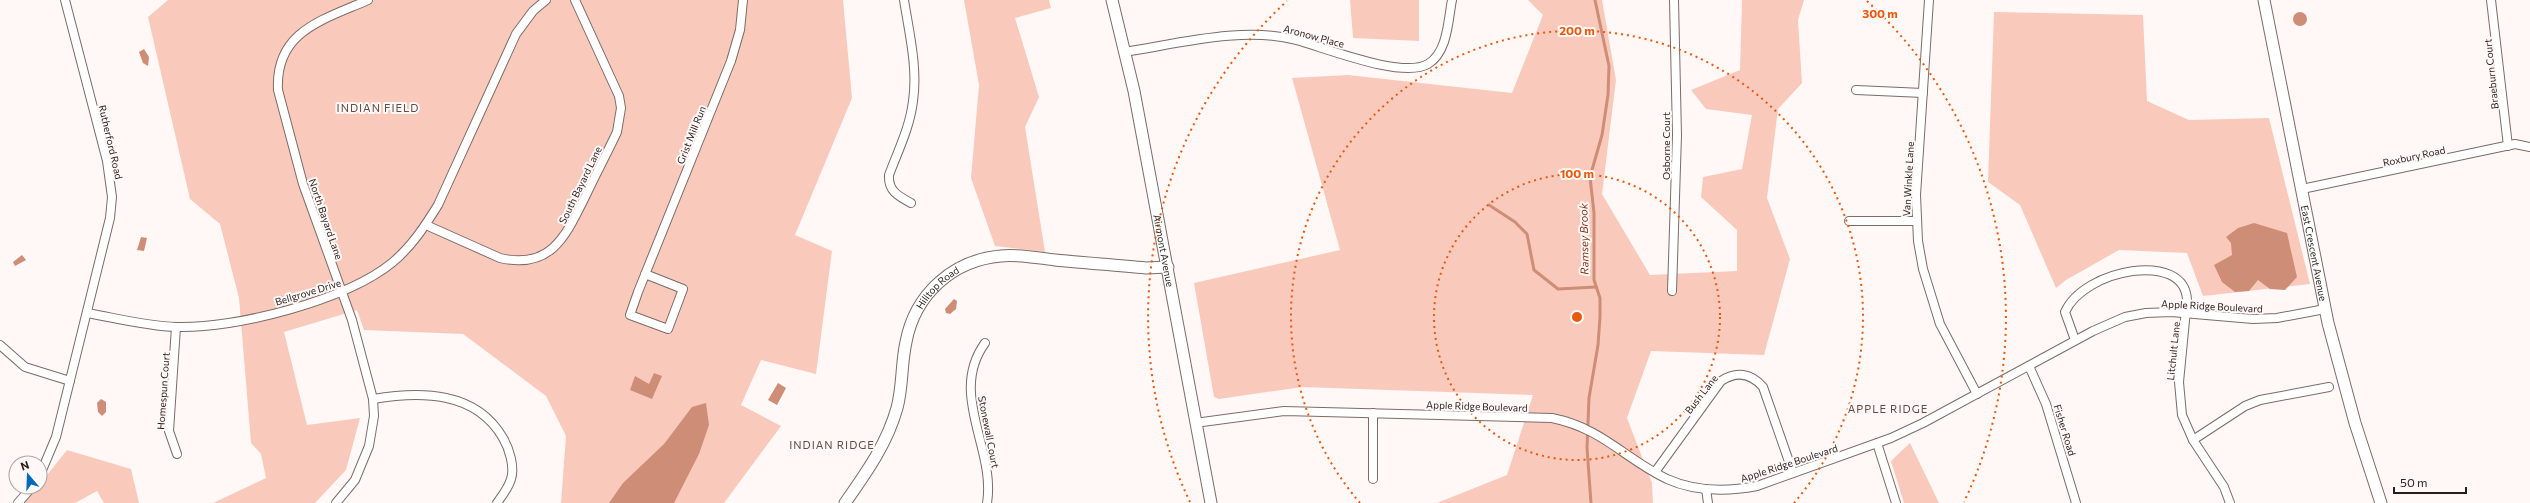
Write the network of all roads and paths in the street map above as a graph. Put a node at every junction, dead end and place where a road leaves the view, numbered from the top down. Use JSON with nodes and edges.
{"nodes":[{"id":1,"x":65,"y":0,"type":"edge"},
{"id":2,"x":368,"y":0,"type":"edge"},
{"id":3,"x":546,"y":0,"type":"edge"},
{"id":4,"x":575,"y":0,"type":"edge"},
{"id":5,"x":743,"y":0,"type":"edge"},
{"id":6,"x":904,"y":0,"type":"edge"},
{"id":7,"x":1112,"y":0,"type":"edge"},
{"id":8,"x":1452,"y":0,"type":"edge"},
{"id":9,"x":1674,"y":0,"type":"edge"},
{"id":10,"x":1929,"y":0,"type":"edge"},
{"id":11,"x":2264,"y":0,"type":"edge"},
{"id":12,"x":2492,"y":0,"type":"edge"},
{"id":13,"x":1124,"y":52,"type":"junction"},
{"id":14,"x":1856,"y":90,"type":"dead end"},
{"id":15,"x":1923,"y":93,"type":"junction"},
{"id":16,"x":2508,"y":146,"type":"junction"},
{"id":17,"x":2530,"y":147,"type":"edge"},
{"id":18,"x":2302,"y":189,"type":"junction"},
{"id":19,"x":911,"y":203,"type":"dead end"},
{"id":20,"x":1849,"y":220,"type":"dead end"},
{"id":21,"x":1916,"y":221,"type":"junction"},
{"id":22,"x":426,"y":225,"type":"junction"},
{"id":23,"x":1168,"y":267,"type":"junction"},
{"id":24,"x":646,"y":274,"type":"junction"},
{"id":25,"x":1672,"y":291,"type":"dead end"},
{"id":26,"x":341,"y":293,"type":"junction"},
{"id":27,"x":2325,"y":309,"type":"junction"},
{"id":28,"x":87,"y":313,"type":"junction"},
{"id":29,"x":2186,"y":314,"type":"junction"},
{"id":30,"x":176,"y":327,"type":"junction"},
{"id":31,"x":2075,"y":340,"type":"junction"},
{"id":32,"x":985,"y":343,"type":"dead end"},
{"id":33,"x":0,"y":346,"type":"edge"},
{"id":34,"x":2029,"y":366,"type":"junction"},
{"id":35,"x":70,"y":381,"type":"junction"},
{"id":36,"x":2329,"y":387,"type":"dead end"},
{"id":37,"x":1977,"y":394,"type":"junction"},
{"id":38,"x":373,"y":399,"type":"junction"},
{"id":39,"x":1373,"y":413,"type":"junction"},
{"id":40,"x":1195,"y":423,"type":"junction"},
{"id":41,"x":2193,"y":440,"type":"junction"},
{"id":42,"x":1878,"y":443,"type":"junction"},
{"id":43,"x":178,"y":454,"type":"dead end"},
{"id":44,"x":48,"y":460,"type":"edge"},
{"id":45,"x":1655,"y":472,"type":"junction"},
{"id":46,"x":1793,"y":473,"type":"junction"},
{"id":47,"x":1373,"y":479,"type":"dead end"},
{"id":48,"x":1706,"y":489,"type":"junction"},
{"id":49,"x":25,"y":495,"type":"edge"},
{"id":50,"x":18,"y":503,"type":"edge"},
{"id":51,"x":336,"y":503,"type":"edge"},
{"id":52,"x":498,"y":503,"type":"edge"},
{"id":53,"x":845,"y":503,"type":"edge"},
{"id":54,"x":987,"y":503,"type":"edge"},
{"id":55,"x":1211,"y":503,"type":"edge"},
{"id":56,"x":1708,"y":503,"type":"edge"},
{"id":57,"x":1896,"y":503,"type":"edge"},
{"id":58,"x":2076,"y":503,"type":"edge"},
{"id":59,"x":2230,"y":503,"type":"edge"},
{"id":60,"x":2381,"y":503,"type":"edge"}],
"edges":[{"from":1,"to":28,"type":"street","name":"Rutherford Road"},
{"from":2,"to":26,"type":"street","name":"North Bayard Lane"},
{"from":3,"to":22,"type":"street","name":"Bellgrove Drive"},
{"from":4,"to":22,"type":"street","name":"South Bayard Lane"},
{"from":5,"to":24,"type":"street","name":"Grist Mill Run"},
{"from":6,"to":19,"type":"street"},
{"from":7,"to":13,"type":"street","name":"Airmont Avenue"},
{"from":8,"to":13,"type":"street","name":"Aronow Place"},
{"from":9,"to":25,"type":"street","name":"Osborne Court"},
{"from":10,"to":15,"type":"street","name":"Van Winkle Lane"},
{"from":11,"to":18,"type":"street","name":"East Crescent Avenue"},
{"from":12,"to":16,"type":"street","name":"Braeburn Court"},
{"from":13,"to":23,"type":"street","name":"Airmont Avenue"},
{"from":14,"to":15,"type":"street"},
{"from":15,"to":21,"type":"street","name":"Van Winkle Lane"},
{"from":16,"to":17,"type":"street","name":"Roxbury Road"},
{"from":16,"to":18,"type":"street","name":"Roxbury Road"},
{"from":18,"to":27,"type":"street","name":"East Crescent Avenue"},
{"from":20,"to":21,"type":"street"},
{"from":21,"to":37,"type":"street","name":"Van Winkle Lane"},
{"from":22,"to":26,"type":"street","name":"Bellgrove Drive"},
{"from":23,"to":40,"type":"street","name":"Airmont Avenue"},
{"from":23,"to":53,"type":"street","name":"Hilltop Road"},
{"from":24,"to":24,"type":"street","name":"Grist Mill Run"},
{"from":26,"to":30,"type":"street","name":"Bellgrove Drive"},
{"from":26,"to":38,"type":"street","name":"North Bayard Lane"},
{"from":27,"to":29,"type":"street","name":"Apple Ridge Boulevard"},
{"from":27,"to":60,"type":"street","name":"East Crescent Avenue"},
{"from":28,"to":30,"type":"street","name":"Bellgrove Drive"},
{"from":28,"to":35,"type":"street"},
{"from":29,"to":31,"type":"street","name":"Apple Ridge Boulevard"},
{"from":29,"to":31,"type":"street","name":"Litchult Lane"},
{"from":29,"to":41,"type":"street","name":"Litchult Lane"},
{"from":30,"to":43,"type":"street","name":"Homespun Court"},
{"from":31,"to":34,"type":"street","name":"Apple Ridge Boulevard"},
{"from":32,"to":54,"type":"street","name":"Stonewall Court"},
{"from":33,"to":35,"type":"street"},
{"from":34,"to":37,"type":"street","name":"Apple Ridge Boulevard"},
{"from":34,"to":58,"type":"street","name":"Fisher Road"},
{"from":35,"to":44,"type":"street"},
{"from":36,"to":41,"type":"street"},
{"from":37,"to":42,"type":"street","name":"Apple Ridge Boulevard"},
{"from":38,"to":51,"type":"street","name":"North Bayard Lane"},
{"from":38,"to":52,"type":"street"},
{"from":39,"to":40,"type":"street","name":"Apple Ridge Boulevard"},
{"from":39,"to":45,"type":"street","name":"Apple Ridge Boulevard"},
{"from":39,"to":47,"type":"street"},
{"from":40,"to":55,"type":"street","name":"Airmont Avenue"},
{"from":41,"to":59,"type":"street","name":"Litchult Lane"},
{"from":42,"to":46,"type":"street","name":"Apple Ridge Boulevard"},
{"from":42,"to":57,"type":"street"},
{"from":45,"to":46,"type":"street","name":"Bush Lane"},
{"from":45,"to":48,"type":"street","name":"Apple Ridge Boulevard"},
{"from":46,"to":48,"type":"street","name":"Apple Ridge Boulevard"},
{"from":48,"to":56,"type":"street"},
{"from":49,"to":50,"type":"street"}]}
